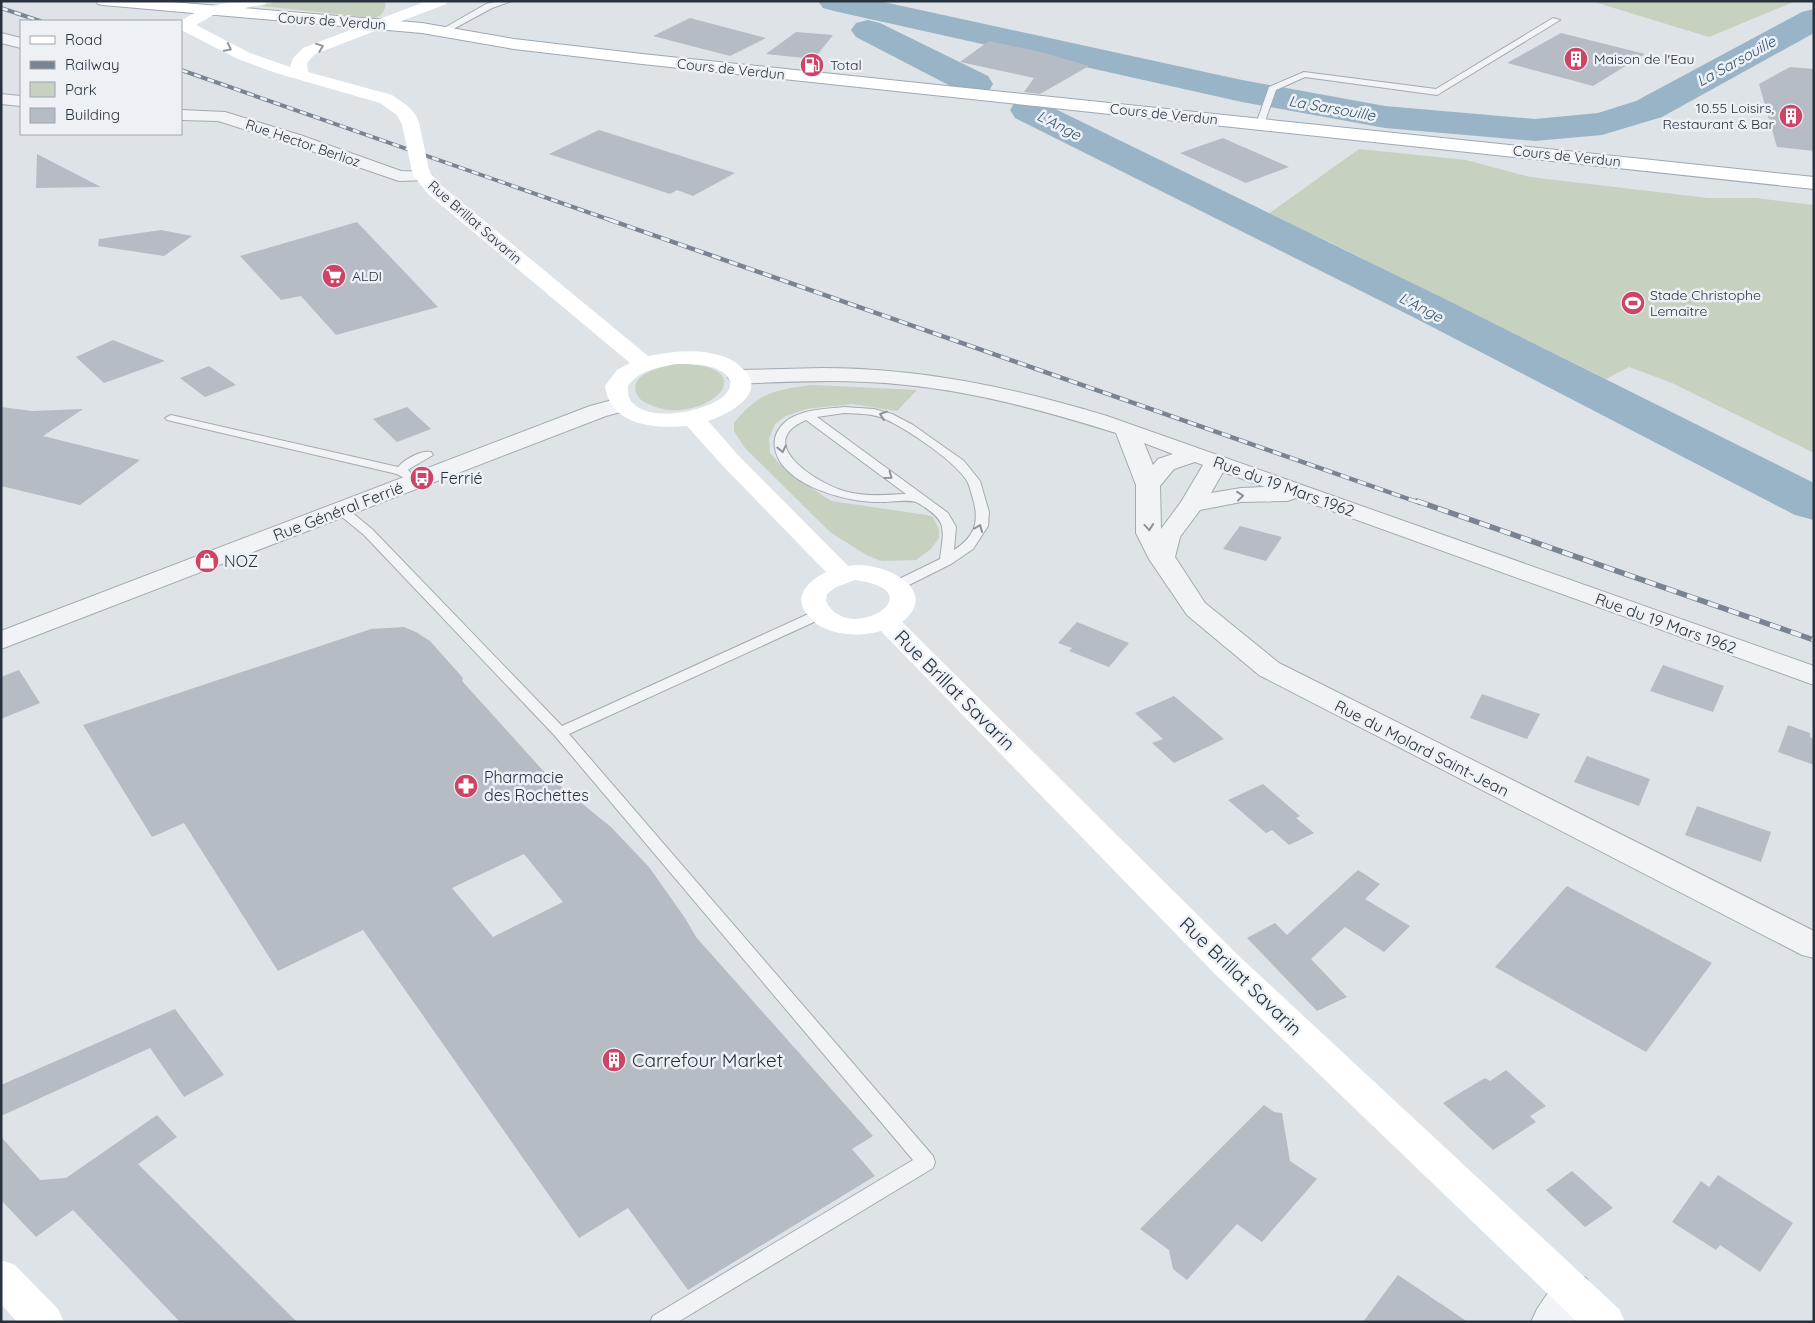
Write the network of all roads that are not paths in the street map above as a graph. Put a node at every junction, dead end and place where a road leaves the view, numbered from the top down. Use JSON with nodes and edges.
{"nodes":[{"id":1,"x":102,"y":1,"type":"edge"},
{"id":2,"x":260,"y":1,"type":"edge"},
{"id":3,"x":393,"y":1,"type":"edge"},
{"id":4,"x":441,"y":1,"type":"edge"},
{"id":5,"x":508,"y":1,"type":"edge"},
{"id":6,"x":166,"y":7,"type":"junction"},
{"id":7,"x":208,"y":11,"type":"junction"},
{"id":8,"x":399,"y":16,"type":"junction"},
{"id":9,"x":179,"y":20,"type":"edge"},
{"id":10,"x":1556,"y":20,"type":"dead end"},
{"id":11,"x":182,"y":23,"type":"edge"},
{"id":12,"x":379,"y":24,"type":"junction"},
{"id":13,"x":422,"y":28,"type":"junction"},
{"id":14,"x":443,"y":31,"type":"junction"},
{"id":15,"x":357,"y":32,"type":"junction"},
{"id":16,"x":1,"y":38,"type":"edge"},
{"id":17,"x":20,"y":43,"type":"edge"},
{"id":18,"x":514,"y":44,"type":"junction"},
{"id":19,"x":300,"y":74,"type":"junction"},
{"id":20,"x":1,"y":98,"type":"edge"},
{"id":21,"x":20,"y":101,"type":"edge"},
{"id":22,"x":186,"y":108,"type":"edge"},
{"id":23,"x":1260,"y":124,"type":"junction"},
{"id":24,"x":422,"y":172,"type":"junction"},
{"id":25,"x":1814,"y":183,"type":"edge"},
{"id":26,"x":643,"y":364,"type":"junction"},
{"id":27,"x":739,"y":377,"type":"junction"},
{"id":28,"x":620,"y":404,"type":"junction"},
{"id":29,"x":807,"y":415,"type":"junction"},
{"id":30,"x":171,"y":418,"type":"dead end"},
{"id":31,"x":694,"y":419,"type":"junction"},
{"id":32,"x":1126,"y":429,"type":"junction"},
{"id":33,"x":427,"y":456,"type":"dead end"},
{"id":34,"x":1206,"y":458,"type":"junction"},
{"id":35,"x":408,"y":476,"type":"junction"},
{"id":36,"x":1148,"y":485,"type":"junction"},
{"id":37,"x":1305,"y":494,"type":"junction"},
{"id":38,"x":919,"y":497,"type":"junction"},
{"id":39,"x":1192,"y":504,"type":"junction"},
{"id":40,"x":340,"y":510,"type":"junction"},
{"id":41,"x":1162,"y":559,"type":"junction"},
{"id":42,"x":946,"y":561,"type":"junction"},
{"id":43,"x":842,"y":574,"type":"junction"},
{"id":44,"x":898,"y":586,"type":"junction"},
{"id":45,"x":820,"y":614,"type":"junction"},
{"id":46,"x":886,"y":621,"type":"junction"},
{"id":47,"x":1,"y":641,"type":"edge"},
{"id":48,"x":1814,"y":676,"type":"edge"},
{"id":49,"x":560,"y":733,"type":"junction"},
{"id":50,"x":1814,"y":946,"type":"edge"},
{"id":51,"x":1,"y":1277,"type":"edge"},
{"id":52,"x":1562,"y":1306,"type":"edge"},
{"id":53,"x":44,"y":1322,"type":"edge"},
{"id":54,"x":660,"y":1322,"type":"edge"},
{"id":55,"x":1605,"y":1322,"type":"edge"}],
"edges":[{"from":1,"to":6,"type":"main road","name":"Cours de Verdun"},
{"from":2,"to":7,"type":"main road"},
{"from":3,"to":8,"type":"main road"},
{"from":4,"to":8,"type":"main road"},
{"from":5,"to":14,"type":"lane"},
{"from":6,"to":7,"type":"main road","name":"Cours de Verdun"},
{"from":6,"to":9,"type":"main road","name":"Rue Brillat Savarin"},
{"from":7,"to":11,"type":"main road"},
{"from":7,"to":12,"type":"main road","name":"Cours de Verdun"},
{"from":7,"to":15,"type":"main road","name":"Cours de Verdun"},
{"from":8,"to":12,"type":"main road"},
{"from":8,"to":13,"type":"main road"},
{"from":10,"to":23,"type":"lane"},
{"from":11,"to":19,"type":"main road","name":"Rue Brillat Savarin","one_way":true},
{"from":12,"to":13,"type":"main road","name":"Cours de Verdun"},
{"from":12,"to":15,"type":"main road"},
{"from":13,"to":14,"type":"main road","name":"Cours de Verdun"},
{"from":14,"to":18,"type":"main road","name":"Cours de Verdun"},
{"from":15,"to":18,"type":"main road","name":"Cours de Verdun"},
{"from":19,"to":15,"type":"main road","one_way":true},
{"from":16,"to":17,"type":"street"},
{"from":18,"to":23,"type":"main road","name":"Cours de Verdun"},
{"from":19,"to":24,"type":"main road","name":"Rue Brillat Savarin","bridge":true},
{"from":20,"to":21,"type":"street"},
{"from":22,"to":24,"type":"street","name":"Rue Hector Berlioz"},
{"from":23,"to":25,"type":"main road","name":"Cours de Verdun"},
{"from":24,"to":26,"type":"main road","name":"Rue Brillat Savarin"},
{"from":26,"to":27,"type":"main road"},
{"from":26,"to":28,"type":"main road"},
{"from":27,"to":31,"type":"main road"},
{"from":27,"to":32,"type":"street","name":"Rue du 19 Mars 1962"},
{"from":28,"to":31,"type":"main road"},
{"from":28,"to":35,"type":"street","name":"Rue Général Ferrié"},
{"from":29,"to":38,"type":"lane","one_way":true},
{"from":29,"to":38,"type":"lane","one_way":true},
{"from":42,"to":29,"type":"lane","one_way":true},
{"from":30,"to":35,"type":"lane"},
{"from":31,"to":43,"type":"main road"},
{"from":32,"to":34,"type":"street","name":"Rue du 19 Mars 1962"},
{"from":32,"to":36,"type":"street","name":"Rue du Molard Saint-Jean"},
{"from":33,"to":35,"type":"lane"},
{"from":34,"to":36,"type":"street"},
{"from":34,"to":37,"type":"street","name":"Rue du 19 Mars 1962"},
{"from":34,"to":39,"type":"street"},
{"from":35,"to":40,"type":"street","name":"Rue Général Ferrié"},
{"from":36,"to":41,"type":"street","name":"Rue du Molard Saint-Jean","one_way":true},
{"from":39,"to":37,"type":"street","one_way":true},
{"from":37,"to":48,"type":"street","name":"Rue du 19 Mars 1962"},
{"from":38,"to":42,"type":"lane"},
{"from":39,"to":41,"type":"street"},
{"from":40,"to":47,"type":"street","name":"Rue Général Ferrié"},
{"from":40,"to":49,"type":"lane"},
{"from":41,"to":50,"type":"street","name":"Rue du Molard Saint-Jean"},
{"from":42,"to":44,"type":"lane"},
{"from":43,"to":44,"type":"main road"},
{"from":43,"to":45,"type":"main road"},
{"from":44,"to":46,"type":"main road","name":"Rue Brillat Savarin"},
{"from":45,"to":46,"type":"main road","name":"Rue Brillat Savarin"},
{"from":45,"to":49,"type":"lane"},
{"from":46,"to":52,"type":"main road","name":"Rue Brillat Savarin"},
{"from":49,"to":54,"type":"lane"},
{"from":51,"to":53,"type":"main road"},
{"from":52,"to":55,"type":"main road","name":"Rue Brillat Savarin"}]}
